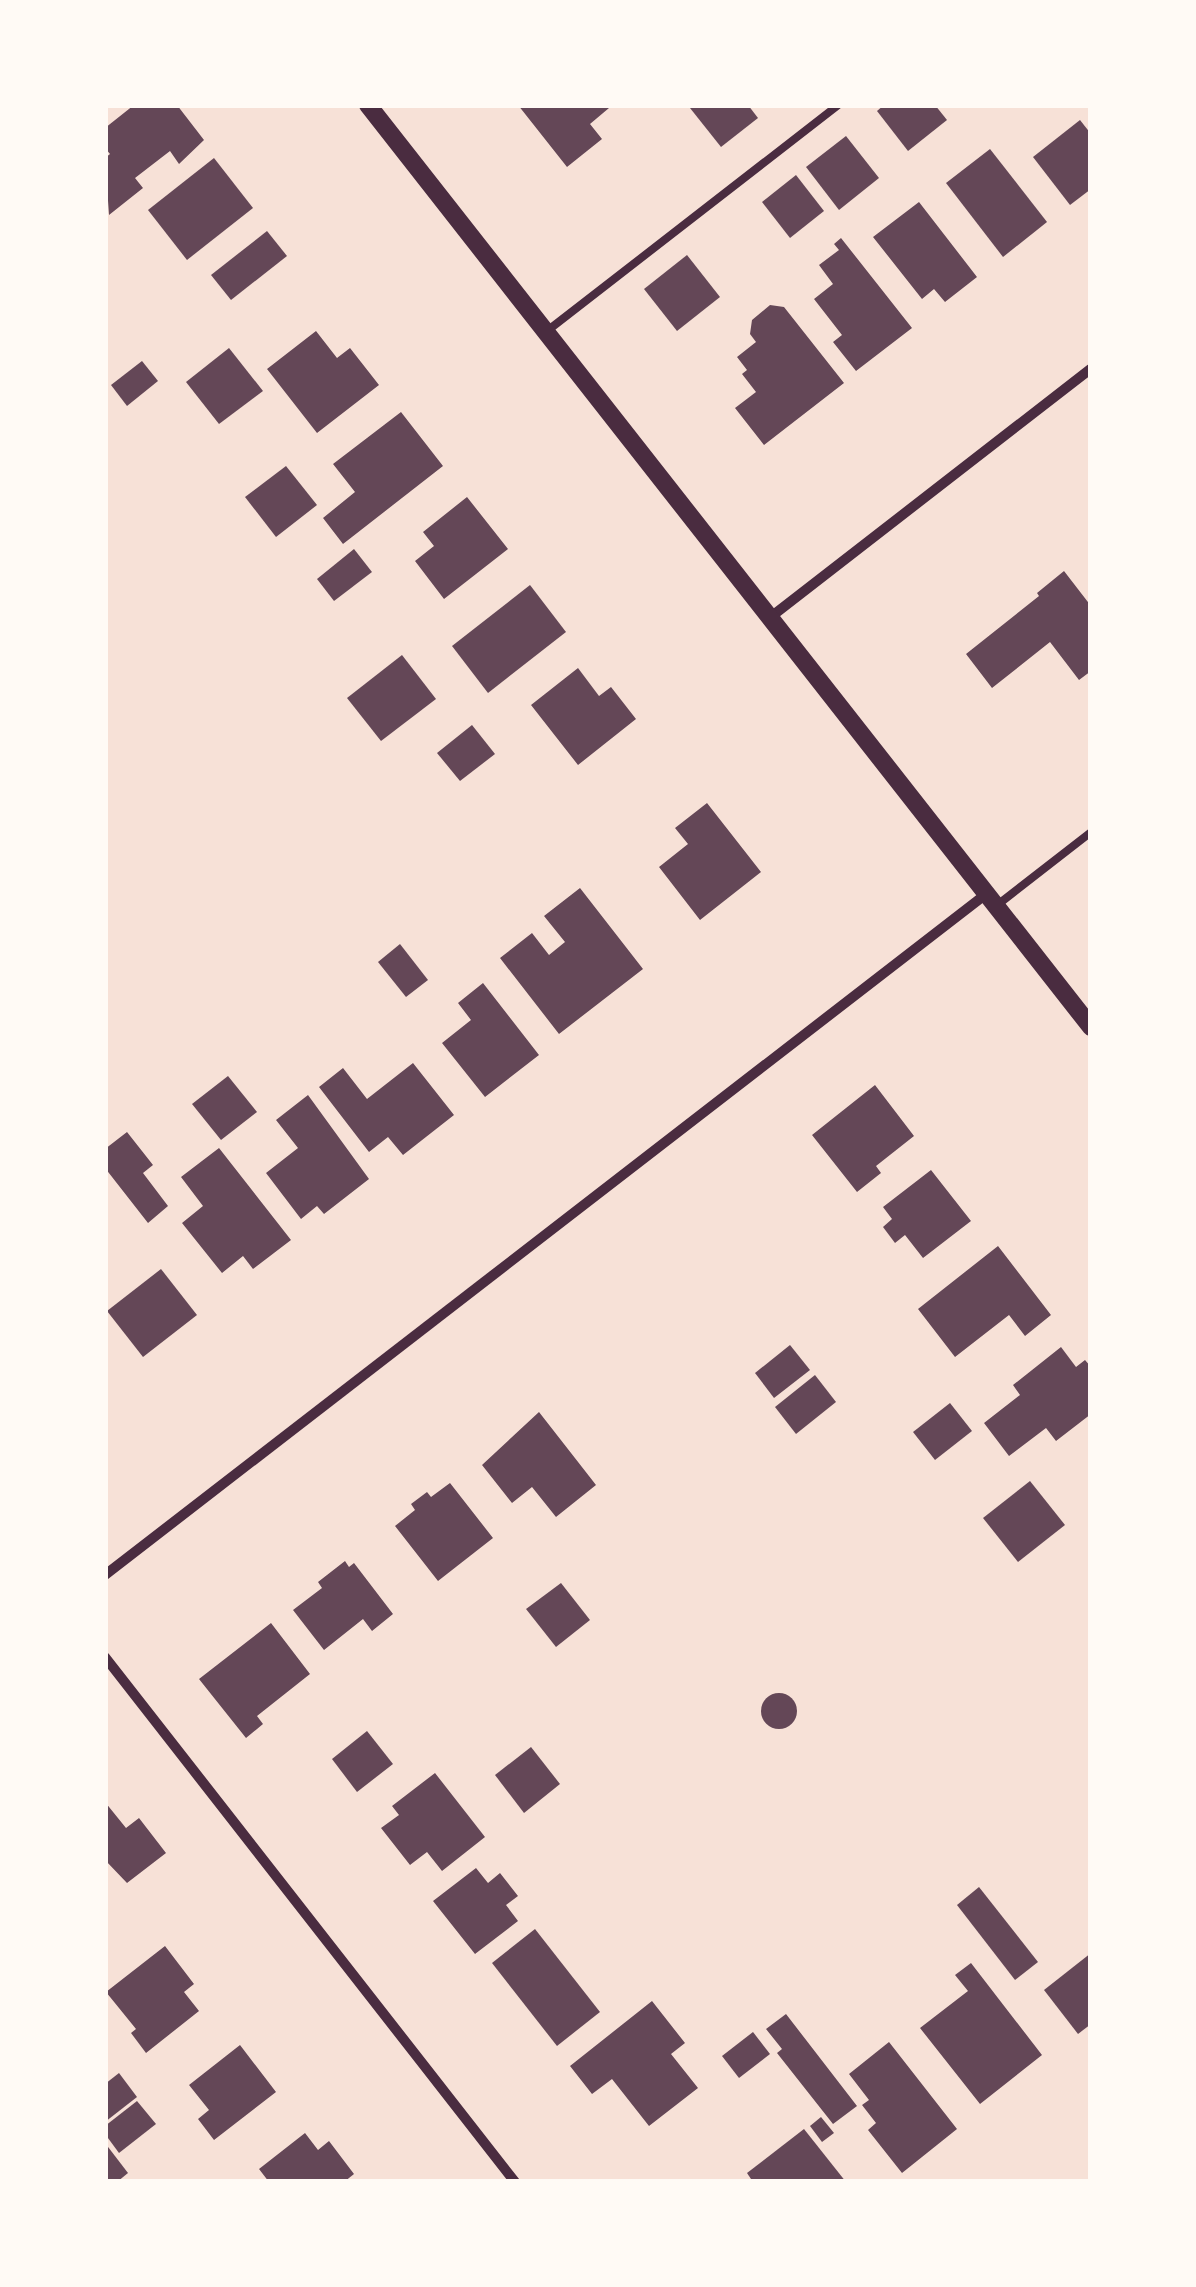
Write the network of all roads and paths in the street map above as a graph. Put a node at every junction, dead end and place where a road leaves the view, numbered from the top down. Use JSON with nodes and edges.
{"nodes":[{"id":1,"x":368,"y":105,"type":"edge"},
{"id":2,"x":838,"y":105,"type":"edge"},
{"id":3,"x":547,"y":330,"type":"junction"},
{"id":4,"x":1091,"y":368,"type":"edge"},
{"id":5,"x":772,"y":616,"type":"junction"},
{"id":6,"x":1091,"y":832,"type":"edge"},
{"id":7,"x":991,"y":900,"type":"junction"},
{"id":8,"x":1091,"y":1027,"type":"edge"},
{"id":9,"x":105,"y":1575,"type":"edge"},
{"id":10,"x":105,"y":1656,"type":"edge"},
{"id":11,"x":516,"y":2182,"type":"edge"}],
"edges":[{"from":1,"to":3,"type":"street"},
{"from":2,"to":3,"type":"lane"},
{"from":3,"to":5,"type":"street"},
{"from":4,"to":5,"type":"street"},
{"from":5,"to":7,"type":"street"},
{"from":6,"to":7,"type":"lane"},
{"from":7,"to":8,"type":"street"},
{"from":7,"to":9,"type":"street"},
{"from":10,"to":11,"type":"street"}]}
